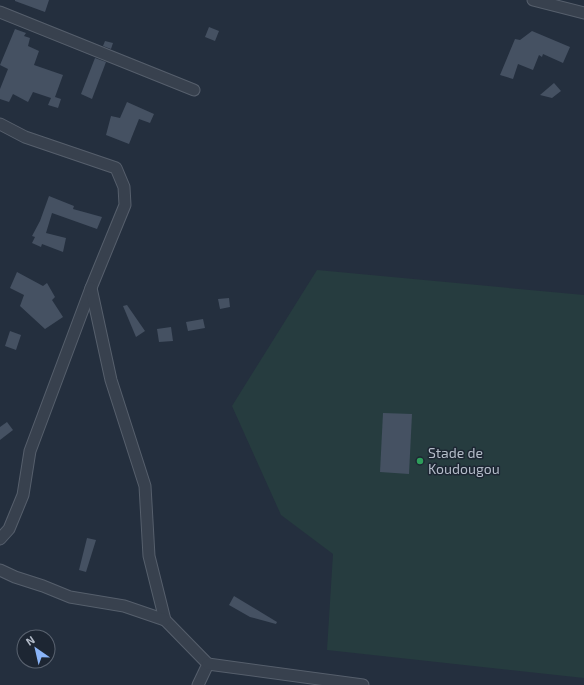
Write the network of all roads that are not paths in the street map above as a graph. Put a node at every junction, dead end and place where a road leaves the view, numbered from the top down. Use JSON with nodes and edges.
{"nodes":[{"id":1,"x":533,"y":0,"type":"edge"},
{"id":2,"x":0,"y":12,"type":"edge"},
{"id":3,"x":584,"y":13,"type":"edge"},
{"id":4,"x":194,"y":90,"type":"dead end"},
{"id":5,"x":0,"y":124,"type":"edge"},
{"id":6,"x":91,"y":288,"type":"junction"},
{"id":7,"x":0,"y":539,"type":"edge"},
{"id":8,"x":0,"y":570,"type":"edge"},
{"id":9,"x":165,"y":620,"type":"junction"},
{"id":10,"x":208,"y":664,"type":"junction"},
{"id":11,"x":198,"y":685,"type":"edge"},
{"id":12,"x":363,"y":685,"type":"edge"}],
"edges":[{"from":1,"to":3,"type":"street"},
{"from":2,"to":4,"type":"street"},
{"from":5,"to":6,"type":"street"},
{"from":6,"to":7,"type":"street"},
{"from":6,"to":9,"type":"street"},
{"from":8,"to":9,"type":"street"},
{"from":9,"to":10,"type":"street"},
{"from":10,"to":11,"type":"street"},
{"from":10,"to":12,"type":"street"}]}
